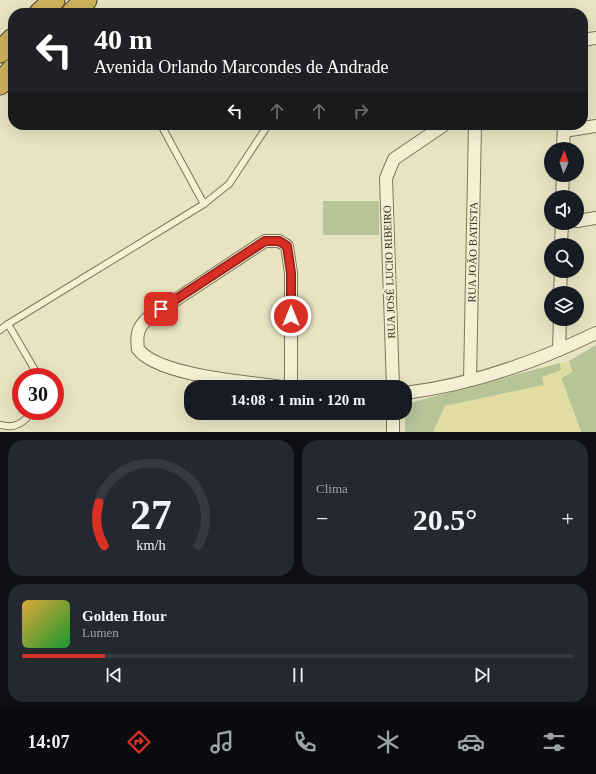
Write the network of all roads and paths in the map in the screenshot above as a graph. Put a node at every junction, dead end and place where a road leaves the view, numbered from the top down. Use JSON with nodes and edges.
{"nodes":[{"id":1,"x":54,"y":0,"type":"edge"},
{"id":2,"x":45,"y":8,"type":"edge"},
{"id":3,"x":8,"y":44,"type":"edge"},
{"id":4,"x":0,"y":52,"type":"edge"},
{"id":5,"x":8,"y":75,"type":"edge"},
{"id":6,"x":0,"y":84,"type":"edge"},
{"id":7,"x":164,"y":130,"type":"edge"},
{"id":8,"x":265,"y":130,"type":"edge"},
{"id":9,"x":437,"y":130,"type":"edge"},
{"id":10,"x":475,"y":130,"type":"edge"},
{"id":11,"x":564,"y":130,"type":"edge"},
{"id":12,"x":563,"y":142,"type":"edge"},
{"id":13,"x":204,"y":204,"type":"junction"},
{"id":14,"x":596,"y":218,"type":"edge"},
{"id":15,"x":584,"y":220,"type":"edge"},
{"id":16,"x":8,"y":324,"type":"junction"},
{"id":17,"x":560,"y":326,"type":"edge"},
{"id":18,"x":0,"y":330,"type":"edge"},
{"id":19,"x":596,"y":333,"type":"edge"},
{"id":20,"x":559,"y":350,"type":"junction"},
{"id":21,"x":34,"y":368,"type":"edge"},
{"id":22,"x":230,"y":380,"type":"edge"},
{"id":23,"x":290,"y":380,"type":"edge"},
{"id":24,"x":392,"y":380,"type":"edge"},
{"id":25,"x":470,"y":380,"type":"junction"},
{"id":26,"x":412,"y":392,"type":"edge"},
{"id":27,"x":25,"y":420,"type":"edge"},
{"id":28,"x":393,"y":420,"type":"edge"},
{"id":29,"x":0,"y":425,"type":"edge"},
{"id":30,"x":393,"y":432,"type":"edge"}],
"edges":[{"from":1,"to":2,"type":"highway"},
{"from":3,"to":4,"type":"highway"},
{"from":5,"to":6,"type":"highway"},
{"from":7,"to":13,"type":"lane"},
{"from":8,"to":13,"type":"lane"},
{"from":9,"to":24,"type":"street","name":"RUA JOSÉ LUCIO RIBEIRO"},
{"from":10,"to":25,"type":"street","name":"RUA JOÃO BATISTA"},
{"from":11,"to":12,"type":"street"},
{"from":13,"to":16,"type":"lane"},
{"from":14,"to":15,"type":"street"},
{"from":16,"to":18,"type":"lane"},
{"from":16,"to":21,"type":"lane"},
{"from":17,"to":20,"type":"street"},
{"from":19,"to":20,"type":"street"},
{"from":20,"to":25,"type":"street"},
{"from":22,"to":23,"type":"street"},
{"from":25,"to":26,"type":"street"},
{"from":27,"to":29,"type":"lane"},
{"from":28,"to":30,"type":"street"}]}
